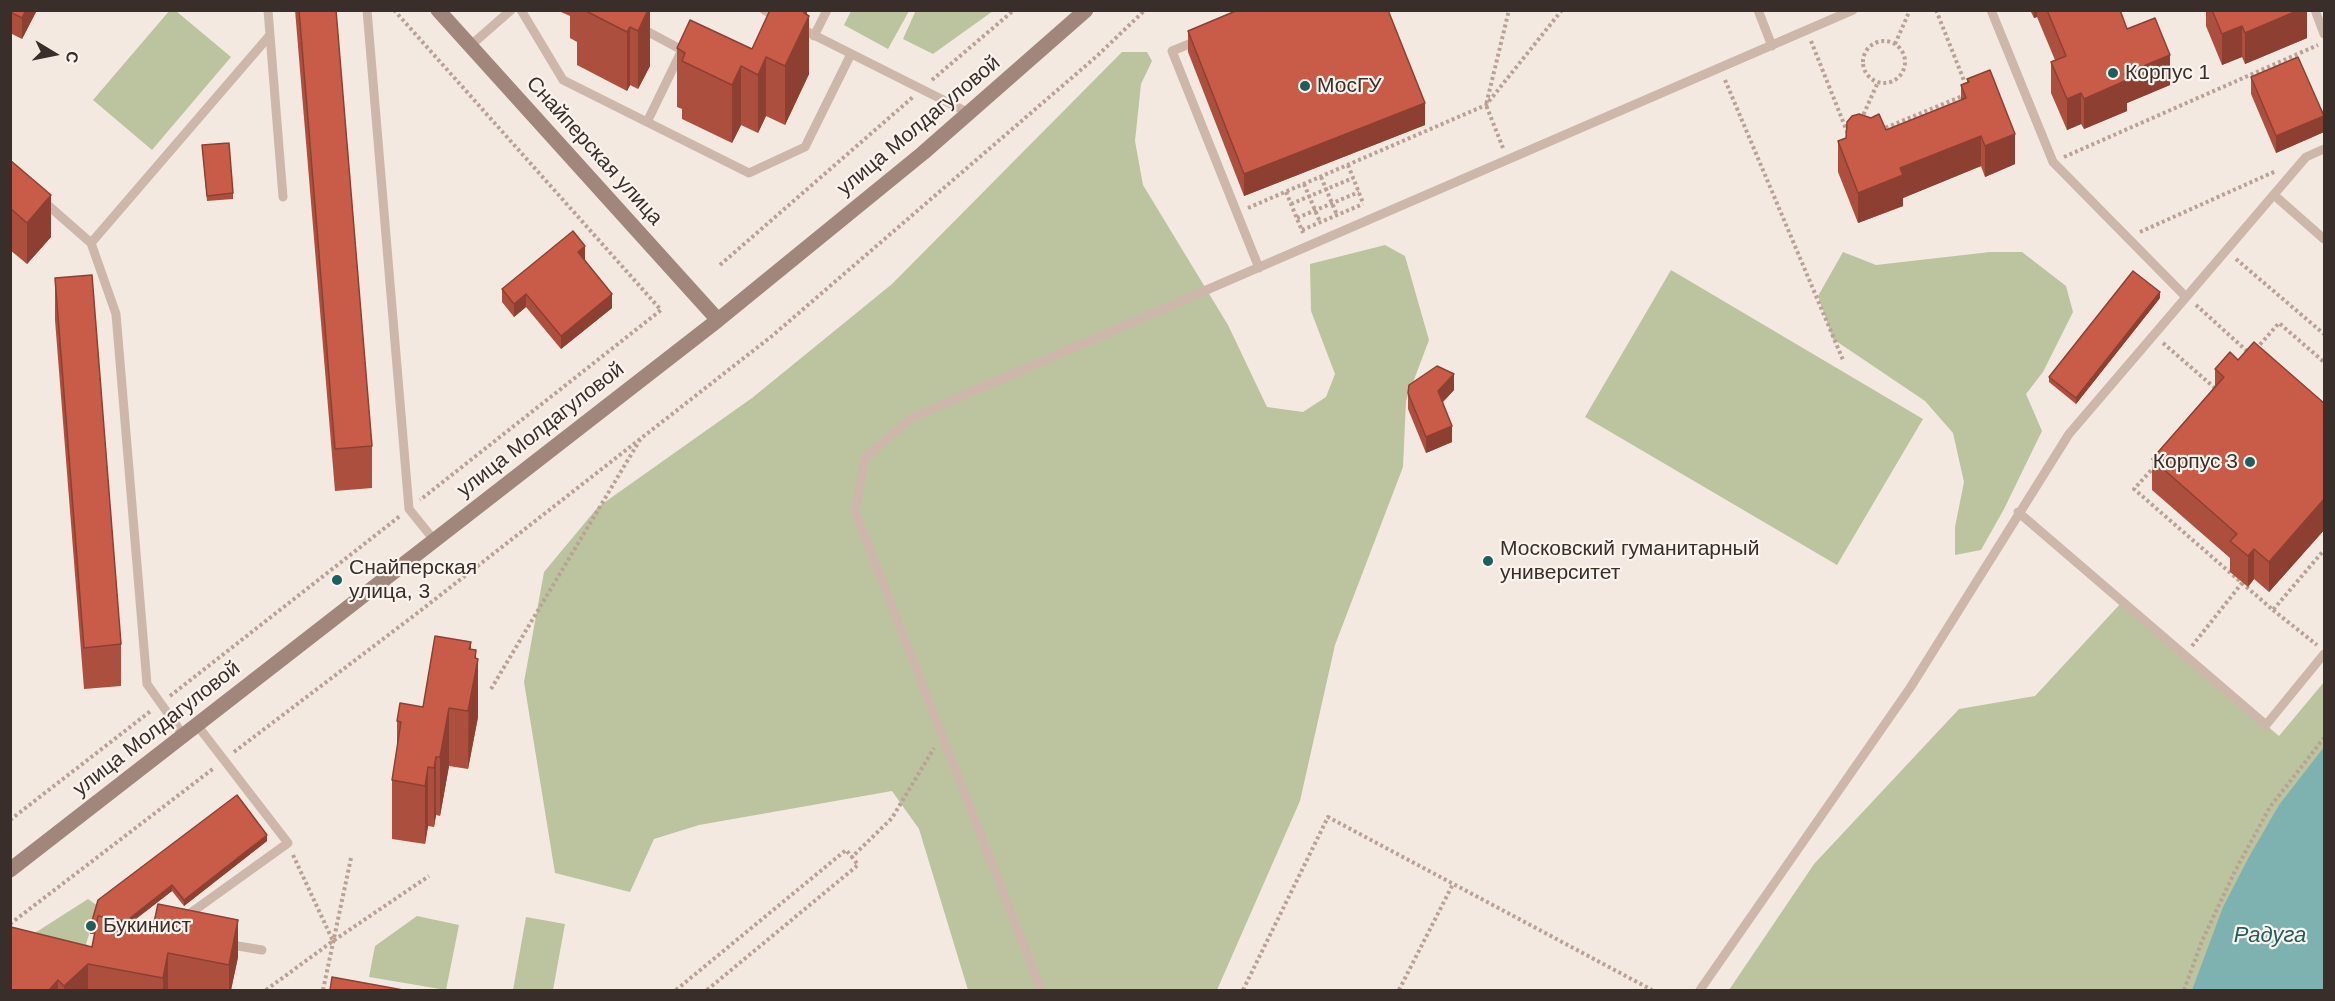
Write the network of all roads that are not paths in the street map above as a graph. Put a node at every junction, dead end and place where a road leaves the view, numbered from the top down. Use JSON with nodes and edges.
{"nodes":[{"id":1,"x":268,"y":10,"type":"edge"},
{"id":2,"x":367,"y":10,"type":"edge"},
{"id":3,"x":438,"y":10,"type":"edge"},
{"id":4,"x":511,"y":10,"type":"edge"},
{"id":5,"x":521,"y":10,"type":"edge"},
{"id":6,"x":764,"y":10,"type":"edge"},
{"id":7,"x":827,"y":10,"type":"edge"},
{"id":8,"x":1086,"y":10,"type":"edge"},
{"id":9,"x":1758,"y":10,"type":"edge"},
{"id":10,"x":1853,"y":10,"type":"edge"},
{"id":11,"x":1991,"y":10,"type":"edge"},
{"id":12,"x":2315,"y":10,"type":"edge"},
{"id":13,"x":779,"y":14,"type":"edge"},
{"id":14,"x":626,"y":20,"type":"edge"},
{"id":15,"x":772,"y":26,"type":"edge"},
{"id":16,"x":2325,"y":34,"type":"edge"},
{"id":17,"x":270,"y":35,"type":"junction"},
{"id":18,"x":1213,"y":35,"type":"edge"},
{"id":19,"x":814,"y":36,"type":"junction"},
{"id":20,"x":470,"y":46,"type":"junction"},
{"id":21,"x":1772,"y":46,"type":"junction"},
{"id":22,"x":851,"y":54,"type":"junction"},
{"id":23,"x":969,"y":113,"type":"junction"},
{"id":24,"x":647,"y":122,"type":"junction"},
{"id":25,"x":2325,"y":149,"type":"edge"},
{"id":26,"x":2274,"y":195,"type":"junction"},
{"id":27,"x":37,"y":197,"type":"edge"},
{"id":28,"x":283,"y":197,"type":"dead end"},
{"id":29,"x":2325,"y":239,"type":"edge"},
{"id":30,"x":91,"y":243,"type":"junction"},
{"id":31,"x":1259,"y":268,"type":"junction"},
{"id":32,"x":2186,"y":297,"type":"junction"},
{"id":33,"x":718,"y":321,"type":"junction"},
{"id":34,"x":2018,"y":512,"type":"junction"},
{"id":35,"x":434,"y":540,"type":"junction"},
{"id":36,"x":2325,"y":653,"type":"edge"},
{"id":37,"x":197,"y":725,"type":"junction"},
{"id":38,"x":184,"y":736,"type":"junction"},
{"id":39,"x":10,"y":870,"type":"edge"},
{"id":40,"x":172,"y":926,"type":"edge"},
{"id":41,"x":218,"y":942,"type":"edge"},
{"id":42,"x":262,"y":950,"type":"dead end"},
{"id":43,"x":1041,"y":990,"type":"edge"},
{"id":44,"x":1700,"y":990,"type":"edge"}],
"edges":[{"from":1,"to":17,"type":"lane"},
{"from":2,"to":35,"type":"lane"},
{"from":3,"to":20,"type":"street","name":"Снайперская улица"},
{"from":4,"to":20,"type":"lane"},
{"from":5,"to":24,"type":"lane"},
{"from":6,"to":13,"type":"lane"},
{"from":7,"to":19,"type":"lane"},
{"from":8,"to":23,"type":"street","name":"улица Молдагуловой"},
{"from":9,"to":21,"type":"lane"},
{"from":10,"to":21,"type":"lane"},
{"from":11,"to":32,"type":"lane"},
{"from":12,"to":16,"type":"lane"},
{"from":13,"to":15,"type":"lane"},
{"from":13,"to":19,"type":"lane"},
{"from":14,"to":24,"type":"lane"},
{"from":17,"to":28,"type":"lane"},
{"from":17,"to":30,"type":"lane"},
{"from":18,"to":31,"type":"lane"},
{"from":19,"to":22,"type":"lane"},
{"from":20,"to":33,"type":"street","name":"Снайперская улица"},
{"from":21,"to":31,"type":"lane"},
{"from":22,"to":23,"type":"lane"},
{"from":22,"to":24,"type":"lane"},
{"from":23,"to":33,"type":"street","name":"улица Молдагуловой"},
{"from":25,"to":26,"type":"lane"},
{"from":26,"to":29,"type":"lane"},
{"from":26,"to":32,"type":"lane"},
{"from":27,"to":30,"type":"lane"},
{"from":30,"to":38,"type":"lane"},
{"from":31,"to":43,"type":"lane"},
{"from":32,"to":34,"type":"lane"},
{"from":33,"to":35,"type":"street","name":"улица Молдагуловой"},
{"from":34,"to":36,"type":"lane"},
{"from":34,"to":44,"type":"lane"},
{"from":35,"to":37,"type":"street","name":"улица Молдагуловой"},
{"from":37,"to":38,"type":"street","name":"улица Молдагуловой"},
{"from":37,"to":40,"type":"lane"},
{"from":38,"to":39,"type":"street","name":"улица Молдагуловой"},
{"from":41,"to":42,"type":"lane"}]}
